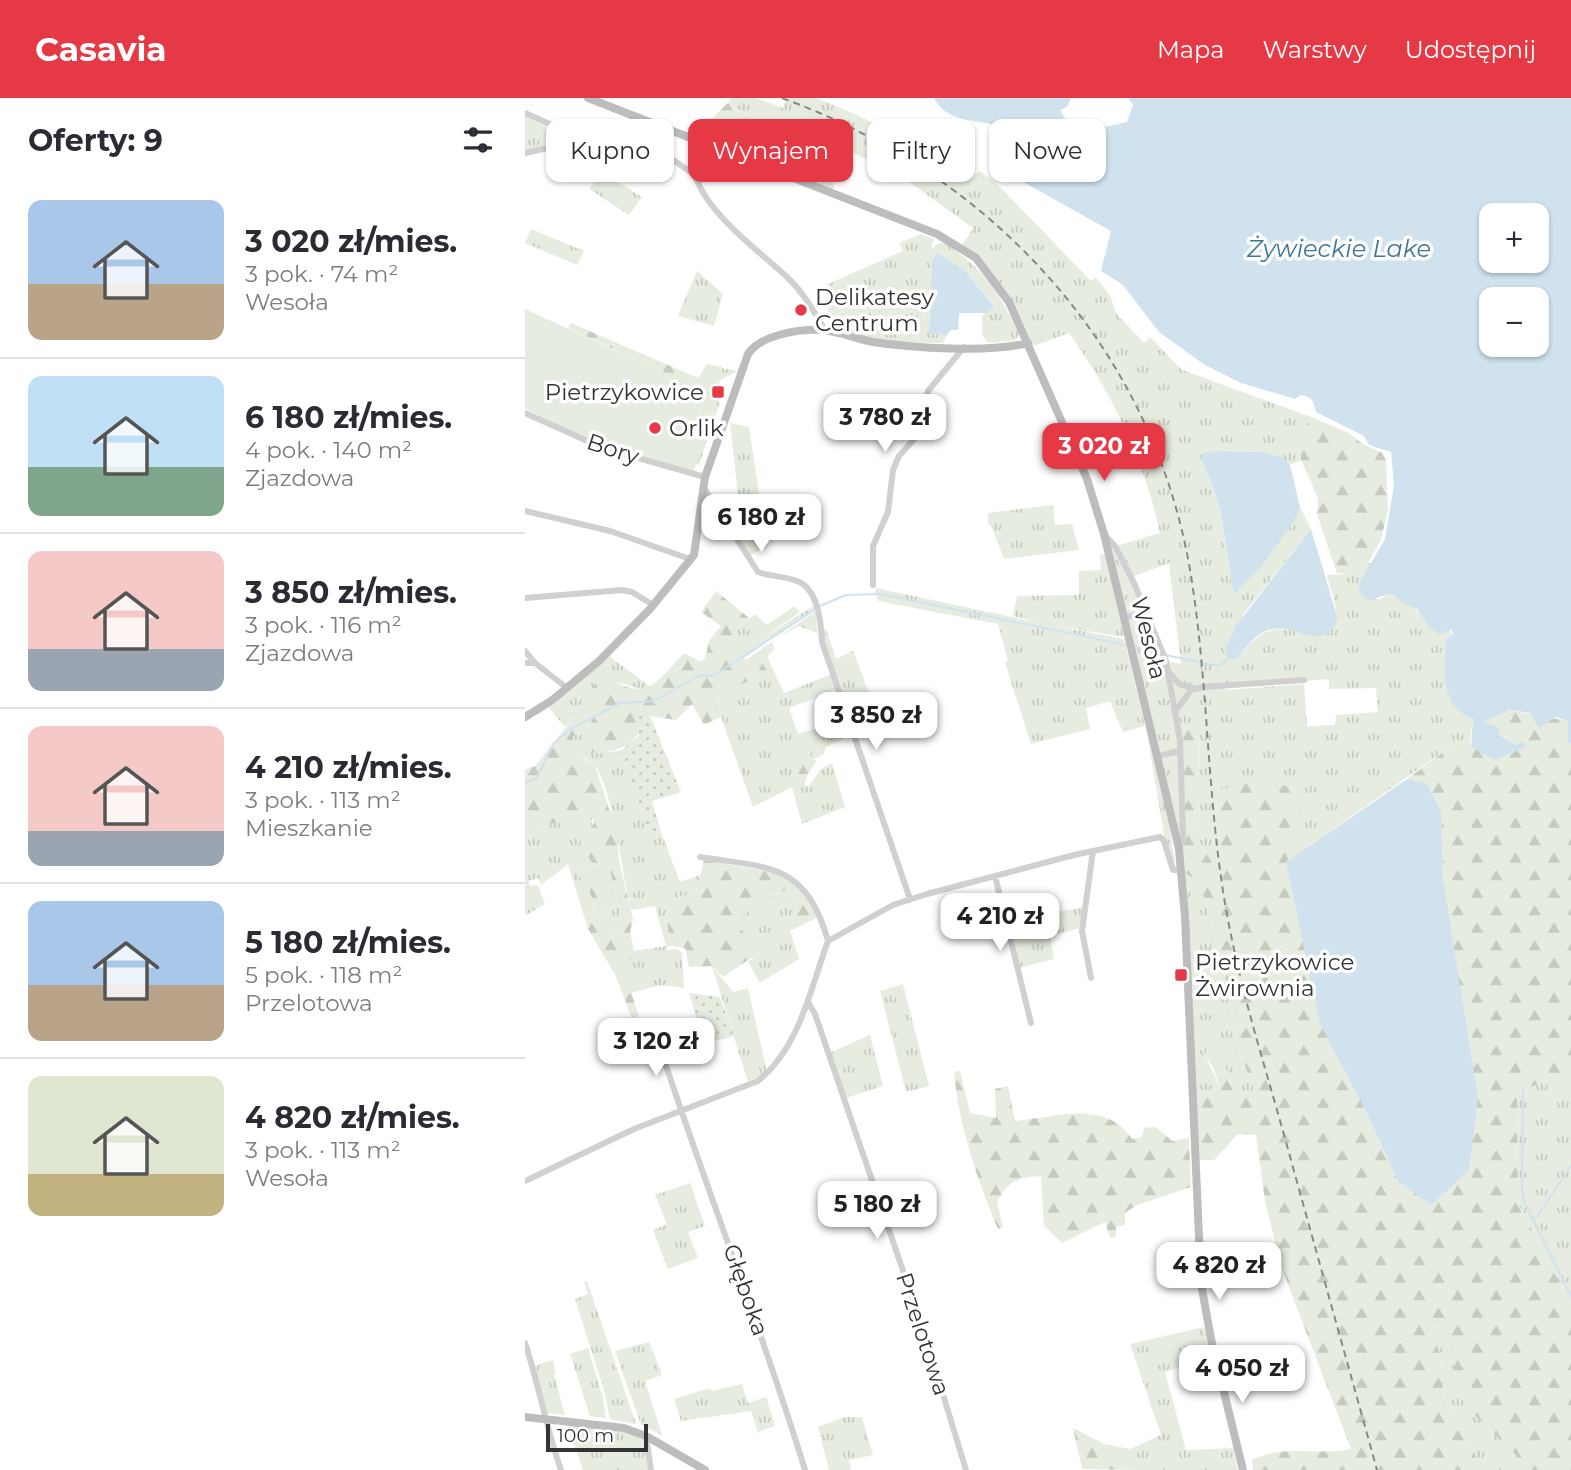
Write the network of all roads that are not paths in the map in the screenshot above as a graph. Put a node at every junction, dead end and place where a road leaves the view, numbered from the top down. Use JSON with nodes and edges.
{"nodes":[{"id":1,"x":588,"y":98,"type":"edge"},
{"id":2,"x":525,"y":113,"type":"edge"},
{"id":3,"x":546,"y":122,"type":"edge"},
{"id":4,"x":688,"y":136,"type":"edge"},
{"id":5,"x":546,"y":148,"type":"edge"},
{"id":6,"x":525,"y":153,"type":"edge"},
{"id":7,"x":698,"y":182,"type":"edge"},
{"id":8,"x":807,"y":182,"type":"edge"},
{"id":9,"x":825,"y":330,"type":"junction"},
{"id":10,"x":1028,"y":343,"type":"junction"},
{"id":11,"x":964,"y":347,"type":"junction"},
{"id":12,"x":525,"y":413,"type":"edge"},
{"id":13,"x":705,"y":477,"type":"junction"},
{"id":14,"x":704,"y":488,"type":"junction"},
{"id":15,"x":525,"y":511,"type":"edge"},
{"id":16,"x":1104,"y":534,"type":"junction"},
{"id":17,"x":690,"y":559,"type":"junction"},
{"id":18,"x":873,"y":585,"type":"dead end"},
{"id":19,"x":525,"y":598,"type":"edge"},
{"id":20,"x":653,"y":605,"type":"junction"},
{"id":21,"x":1147,"y":611,"type":"junction"},
{"id":22,"x":1124,"y":618,"type":"junction"},
{"id":23,"x":525,"y":652,"type":"edge"},
{"id":24,"x":525,"y":663,"type":"edge"},
{"id":25,"x":535,"y":663,"type":"junction"},
{"id":26,"x":1167,"y":665,"type":"junction"},
{"id":27,"x":1304,"y":680,"type":"dead end"},
{"id":28,"x":567,"y":688,"type":"junction"},
{"id":29,"x":1199,"y":688,"type":"junction"},
{"id":30,"x":1176,"y":713,"type":"junction"},
{"id":31,"x":525,"y":717,"type":"edge"},
{"id":32,"x":1180,"y":751,"type":"junction"},
{"id":33,"x":1158,"y":756,"type":"junction"},
{"id":34,"x":1179,"y":849,"type":"junction"},
{"id":35,"x":1093,"y":851,"type":"junction"},
{"id":36,"x":700,"y":857,"type":"dead end"},
{"id":37,"x":1181,"y":870,"type":"junction"},
{"id":38,"x":995,"y":876,"type":"junction"},
{"id":39,"x":909,"y":900,"type":"junction"},
{"id":40,"x":828,"y":941,"type":"junction"},
{"id":41,"x":1091,"y":978,"type":"dead end"},
{"id":42,"x":808,"y":1002,"type":"junction"},
{"id":43,"x":1031,"y":1023,"type":"dead end"},
{"id":44,"x":656,"y":1035,"type":"dead end"},
{"id":45,"x":681,"y":1112,"type":"junction"},
{"id":46,"x":525,"y":1181,"type":"edge"},
{"id":47,"x":525,"y":1343,"type":"edge"},
{"id":48,"x":525,"y":1417,"type":"edge"},
{"id":49,"x":545,"y":1419,"type":"junction"},
{"id":50,"x":646,"y":1436,"type":"junction"},
{"id":51,"x":701,"y":1469,"type":"edge"},
{"id":52,"x":561,"y":1470,"type":"edge"},
{"id":53,"x":651,"y":1470,"type":"edge"},
{"id":54,"x":805,"y":1470,"type":"edge"},
{"id":55,"x":966,"y":1470,"type":"edge"},
{"id":56,"x":1243,"y":1470,"type":"edge"}],
"edges":[{"from":1,"to":4,"type":"main road","name":"Wesoła"},
{"from":2,"to":3,"type":"street"},
{"from":5,"to":6,"type":"street"},
{"from":7,"to":9,"type":"street"},
{"from":8,"to":10,"type":"main road","name":"Wesoła"},
{"from":9,"to":11,"type":"main road"},
{"from":9,"to":13,"type":"main road"},
{"from":10,"to":11,"type":"main road"},
{"from":10,"to":16,"type":"main road","name":"Wesoła"},
{"from":11,"to":18,"type":"street"},
{"from":12,"to":13,"type":"street","name":"Bory"},
{"from":13,"to":14,"type":"main road"},
{"from":14,"to":17,"type":"main road"},
{"from":14,"to":39,"type":"street"},
{"from":15,"to":17,"type":"street"},
{"from":16,"to":21,"type":"street"},
{"from":16,"to":22,"type":"main road","name":"Wesoła"},
{"from":17,"to":20,"type":"main road"},
{"from":19,"to":20,"type":"street"},
{"from":20,"to":28,"type":"main road"},
{"from":21,"to":22,"type":"street"},
{"from":21,"to":26,"type":"street"},
{"from":22,"to":33,"type":"main road","name":"Wesoła"},
{"from":23,"to":25,"type":"street"},
{"from":24,"to":25,"type":"street"},
{"from":25,"to":28,"type":"street"},
{"from":26,"to":29,"type":"street"},
{"from":26,"to":30,"type":"street"},
{"from":27,"to":29,"type":"street"},
{"from":28,"to":31,"type":"main road"},
{"from":29,"to":30,"type":"street"},
{"from":30,"to":32,"type":"street"},
{"from":32,"to":33,"type":"street"},
{"from":32,"to":34,"type":"street"},
{"from":33,"to":34,"type":"main road","name":"Wesoła"},
{"from":34,"to":37,"type":"main road","name":"Wesoła"},
{"from":35,"to":37,"type":"street"},
{"from":35,"to":38,"type":"street"},
{"from":35,"to":41,"type":"street"},
{"from":36,"to":40,"type":"street"},
{"from":37,"to":56,"type":"main road","name":"Wesoła"},
{"from":38,"to":39,"type":"street"},
{"from":38,"to":43,"type":"street"},
{"from":39,"to":40,"type":"street"},
{"from":40,"to":42,"type":"street"},
{"from":42,"to":45,"type":"street"},
{"from":42,"to":55,"type":"street","name":"Przelotowa"},
{"from":44,"to":45,"type":"street","name":"Głęboka"},
{"from":45,"to":46,"type":"street"},
{"from":45,"to":54,"type":"street","name":"Głęboka"},
{"from":47,"to":49,"type":"street"},
{"from":48,"to":49,"type":"main road"},
{"from":49,"to":50,"type":"main road"},
{"from":49,"to":52,"type":"street"},
{"from":50,"to":51,"type":"main road"},
{"from":50,"to":53,"type":"street"}]}
